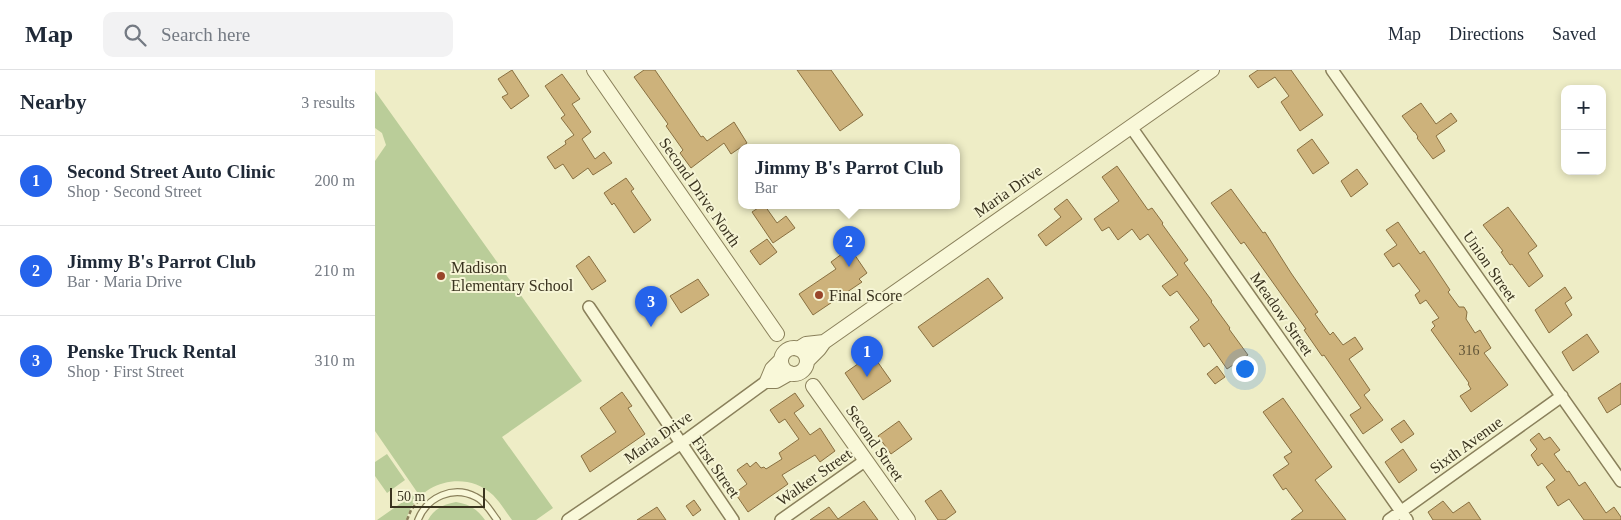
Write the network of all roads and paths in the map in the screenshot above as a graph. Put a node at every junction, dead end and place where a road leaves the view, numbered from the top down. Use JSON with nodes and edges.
{"nodes":[{"id":1,"x":594,"y":70,"type":"edge"},
{"id":2,"x":1212,"y":70,"type":"edge"},
{"id":3,"x":1332,"y":70,"type":"edge"},
{"id":4,"x":1131,"y":127,"type":"junction"},
{"id":5,"x":589,"y":306,"type":"dead end"},
{"id":6,"x":777,"y":334,"type":"junction"},
{"id":7,"x":824,"y":342,"type":"junction"},
{"id":8,"x":796,"y":348,"type":"junction"},
{"id":9,"x":782,"y":358,"type":"junction"},
{"id":10,"x":806,"y":364,"type":"junction"},
{"id":11,"x":791,"y":373,"type":"junction"},
{"id":12,"x":767,"y":381,"type":"junction"},
{"id":13,"x":813,"y":386,"type":"junction"},
{"id":14,"x":1562,"y":396,"type":"junction"},
{"id":15,"x":680,"y":444,"type":"junction"},
{"id":16,"x":866,"y":460,"type":"junction"},
{"id":17,"x":1621,"y":481,"type":"edge"},
{"id":18,"x":1404,"y":516,"type":"edge"},
{"id":19,"x":418,"y":520,"type":"edge"},
{"id":20,"x":497,"y":520,"type":"edge"},
{"id":21,"x":568,"y":520,"type":"edge"},
{"id":22,"x":733,"y":520,"type":"edge"},
{"id":23,"x":781,"y":520,"type":"edge"},
{"id":24,"x":908,"y":520,"type":"edge"},
{"id":25,"x":1389,"y":520,"type":"edge"}],
"edges":[{"from":1,"to":6,"type":"street","name":"Second Drive North"},
{"from":2,"to":4,"type":"street","name":"Maria Drive"},
{"from":3,"to":14,"type":"street","name":"Union Street"},
{"from":4,"to":7,"type":"street","name":"Maria Drive"},
{"from":4,"to":18,"type":"street","name":"Meadow Street"},
{"from":5,"to":15,"type":"street","name":"First Street"},
{"from":6,"to":8,"type":"street"},
{"from":6,"to":9,"type":"street"},
{"from":7,"to":8,"type":"street"},
{"from":7,"to":10,"type":"street"},
{"from":8,"to":9,"type":"street"},
{"from":8,"to":10,"type":"street"},
{"from":9,"to":11,"type":"street"},
{"from":9,"to":12,"type":"street"},
{"from":10,"to":11,"type":"street"},
{"from":10,"to":13,"type":"street"},
{"from":11,"to":12,"type":"street"},
{"from":11,"to":13,"type":"street"},
{"from":12,"to":15,"type":"street","name":"Maria Drive"},
{"from":13,"to":16,"type":"street","name":"Second Street"},
{"from":14,"to":17,"type":"street","name":"Union Street"},
{"from":14,"to":18,"type":"street","name":"Sixth Avenue"},
{"from":15,"to":21,"type":"street","name":"Maria Drive"},
{"from":15,"to":22,"type":"street","name":"First Street"},
{"from":16,"to":23,"type":"street","name":"Walker Street"},
{"from":16,"to":24,"type":"street","name":"Second Street"},
{"from":18,"to":25,"type":"street","name":"Sixth Avenue"},
{"from":19,"to":20,"type":"lane"}]}
